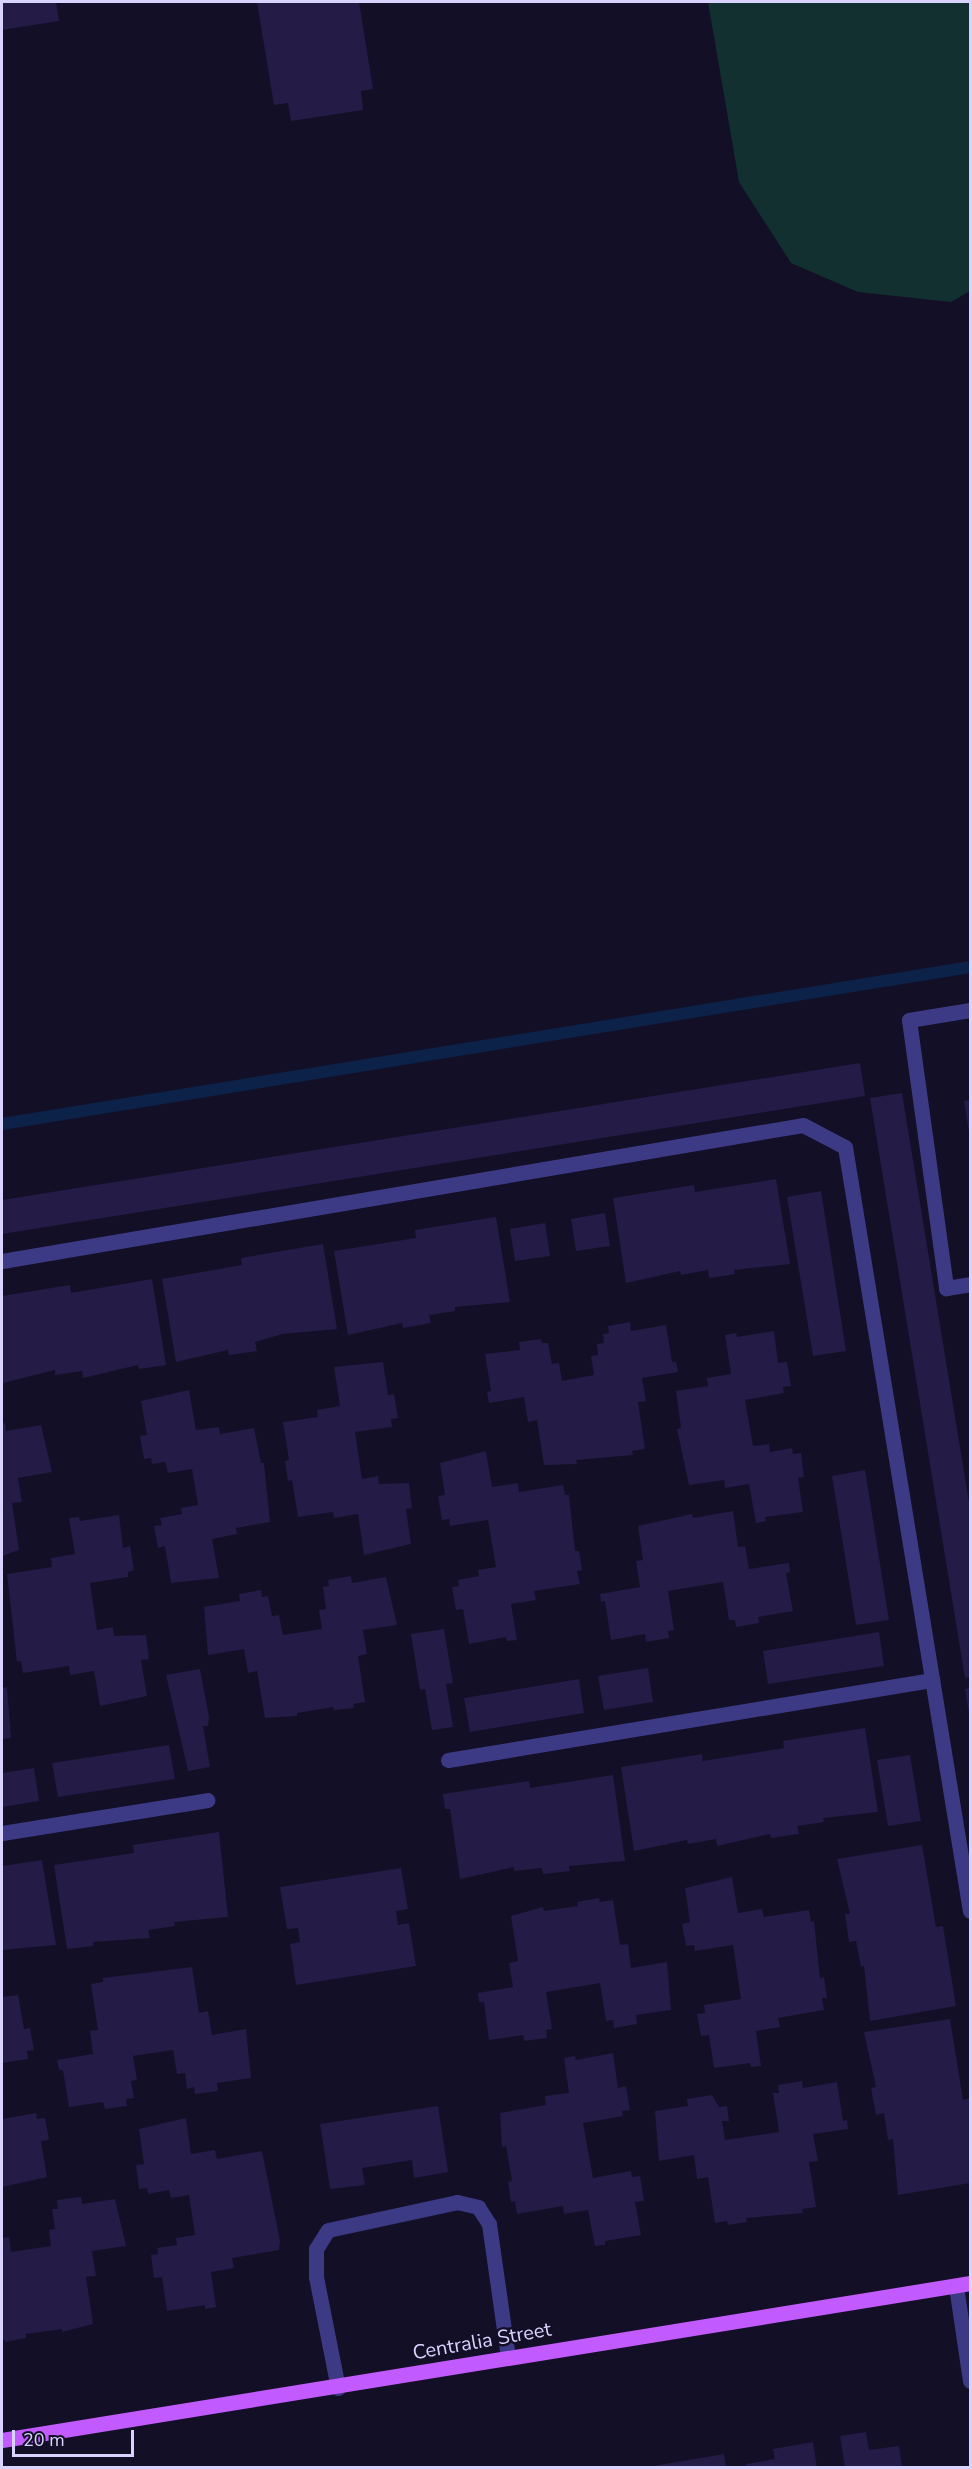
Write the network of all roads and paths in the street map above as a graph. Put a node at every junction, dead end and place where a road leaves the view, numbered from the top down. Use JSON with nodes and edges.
{"nodes":[{"id":1,"x":970,"y":1010,"type":"edge"},
{"id":2,"x":2,"y":1261,"type":"edge"},
{"id":3,"x":970,"y":1284,"type":"edge"},
{"id":4,"x":932,"y":1680,"type":"junction"},
{"id":5,"x":448,"y":1760,"type":"dead end"},
{"id":6,"x":207,"y":1800,"type":"dead end"},
{"id":7,"x":2,"y":1833,"type":"edge"},
{"id":8,"x":970,"y":1911,"type":"edge"},
{"id":9,"x":963,"y":2285,"type":"edge"},
{"id":10,"x":508,"y":2358,"type":"junction"},
{"id":11,"x":970,"y":2380,"type":"edge"},
{"id":12,"x":338,"y":2388,"type":"junction"},
{"id":13,"x":2,"y":2440,"type":"edge"}],
"edges":[{"from":1,"to":3,"type":"street"},
{"from":2,"to":4,"type":"street"},
{"from":4,"to":5,"type":"street"},
{"from":4,"to":8,"type":"street"},
{"from":6,"to":7,"type":"street"},
{"from":9,"to":10,"type":"main road","name":"Centralia Street"},
{"from":9,"to":11,"type":"street"},
{"from":10,"to":12,"type":"main road","name":"Centralia Street"},
{"from":10,"to":12,"type":"street"},
{"from":12,"to":13,"type":"main road","name":"Centralia Street"}]}
